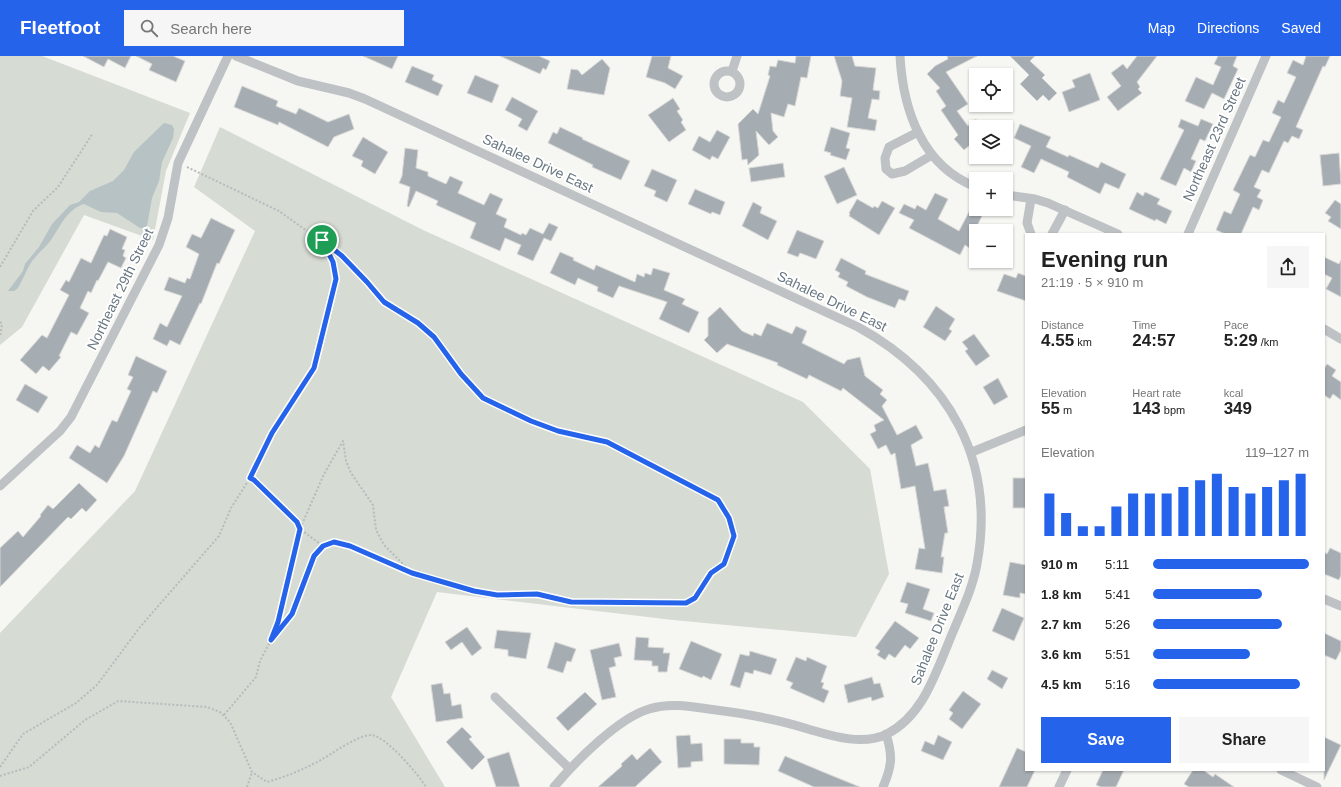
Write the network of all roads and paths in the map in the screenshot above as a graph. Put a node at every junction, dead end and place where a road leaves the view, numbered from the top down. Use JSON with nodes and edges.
{"nodes":[{"id":1,"x":228,"y":56,"type":"edge"},
{"id":2,"x":236,"y":56,"type":"edge"},
{"id":3,"x":737,"y":56,"type":"edge"},
{"id":4,"x":900,"y":56,"type":"edge"},
{"id":5,"x":1266,"y":56,"type":"edge"},
{"id":6,"x":732,"y":71,"type":"dead end"},
{"id":7,"x":918,"y":132,"type":"junction"},
{"id":8,"x":93,"y":133,"type":"dead end"},
{"id":9,"x":932,"y":155,"type":"junction"},
{"id":10,"x":178,"y":162,"type":"junction"},
{"id":11,"x":969,"y":184,"type":"edge"},
{"id":12,"x":1013,"y":196,"type":"edge"},
{"id":13,"x":1031,"y":199,"type":"junction"},
{"id":14,"x":1065,"y":210,"type":"junction"},
{"id":15,"x":1031,"y":233,"type":"edge"},
{"id":16,"x":1053,"y":233,"type":"edge"},
{"id":17,"x":1116,"y":233,"type":"edge"},
{"id":18,"x":1188,"y":233,"type":"edge"},
{"id":19,"x":322,"y":240,"type":"junction"},
{"id":20,"x":0,"y":267,"type":"edge"},
{"id":21,"x":0,"y":322,"type":"edge"},
{"id":22,"x":1325,"y":330,"type":"edge"},
{"id":23,"x":0,"y":337,"type":"edge"},
{"id":24,"x":1341,"y":339,"type":"edge"},
{"id":25,"x":1025,"y":430,"type":"edge"},
{"id":26,"x":972,"y":452,"type":"junction"},
{"id":27,"x":250,"y":478,"type":"junction"},
{"id":28,"x":0,"y":486,"type":"edge"},
{"id":29,"x":300,"y":529,"type":"junction"},
{"id":30,"x":323,"y":546,"type":"junction"},
{"id":31,"x":412,"y":573,"type":"junction"},
{"id":32,"x":1325,"y":599,"type":"edge"},
{"id":33,"x":1341,"y":606,"type":"edge"},
{"id":34,"x":271,"y":640,"type":"junction"},
{"id":35,"x":495,"y":697,"type":"dead end"},
{"id":36,"x":224,"y":715,"type":"junction"},
{"id":37,"x":886,"y":734,"type":"junction"},
{"id":38,"x":0,"y":767,"type":"edge"},
{"id":39,"x":569,"y":768,"type":"junction"},
{"id":40,"x":1067,"y":771,"type":"edge"},
{"id":41,"x":1283,"y":771,"type":"edge"},
{"id":42,"x":252,"y":772,"type":"junction"},
{"id":43,"x":0,"y":776,"type":"edge"},
{"id":44,"x":247,"y":787,"type":"edge"},
{"id":45,"x":426,"y":787,"type":"edge"},
{"id":46,"x":554,"y":787,"type":"edge"},
{"id":47,"x":883,"y":787,"type":"edge"},
{"id":48,"x":1059,"y":787,"type":"edge"},
{"id":49,"x":1317,"y":787,"type":"edge"}],
"edges":[{"from":1,"to":10,"type":"street","name":"Northeast 29th Street"},
{"from":2,"to":26,"type":"street","name":"Sahalee Drive East"},
{"from":3,"to":6,"type":"street"},
{"from":4,"to":7,"type":"street"},
{"from":5,"to":18,"type":"street","name":"Northeast 23rd Street"},
{"from":7,"to":9,"type":"street"},
{"from":7,"to":9,"type":"street"},
{"from":8,"to":20,"type":"path"},
{"from":9,"to":11,"type":"street"},
{"from":10,"to":19,"type":"path"},
{"from":10,"to":28,"type":"street","name":"Northeast 29th Street"},
{"from":12,"to":13,"type":"street"},
{"from":13,"to":14,"type":"street"},
{"from":13,"to":15,"type":"street"},
{"from":14,"to":16,"type":"street"},
{"from":14,"to":17,"type":"street"},
{"from":19,"to":27,"type":"path"},
{"from":19,"to":31,"type":"path"},
{"from":21,"to":23,"type":"path"},
{"from":22,"to":24,"type":"street"},
{"from":25,"to":26,"type":"street"},
{"from":26,"to":37,"type":"street","name":"Sahalee Drive East"},
{"from":27,"to":29,"type":"path"},
{"from":27,"to":38,"type":"path"},
{"from":29,"to":30,"type":"path"},
{"from":29,"to":31,"type":"path"},
{"from":29,"to":34,"type":"path"},
{"from":30,"to":31,"type":"path"},
{"from":30,"to":34,"type":"path"},
{"from":32,"to":33,"type":"street"},
{"from":34,"to":36,"type":"path"},
{"from":35,"to":39,"type":"street"},
{"from":36,"to":42,"type":"path"},
{"from":36,"to":43,"type":"path"},
{"from":37,"to":39,"type":"street","name":"Sahalee Drive East"},
{"from":37,"to":47,"type":"street"},
{"from":39,"to":46,"type":"street","name":"Sahalee Drive East"},
{"from":40,"to":48,"type":"street"},
{"from":41,"to":49,"type":"street"},
{"from":42,"to":44,"type":"path"},
{"from":42,"to":45,"type":"path"}]}
